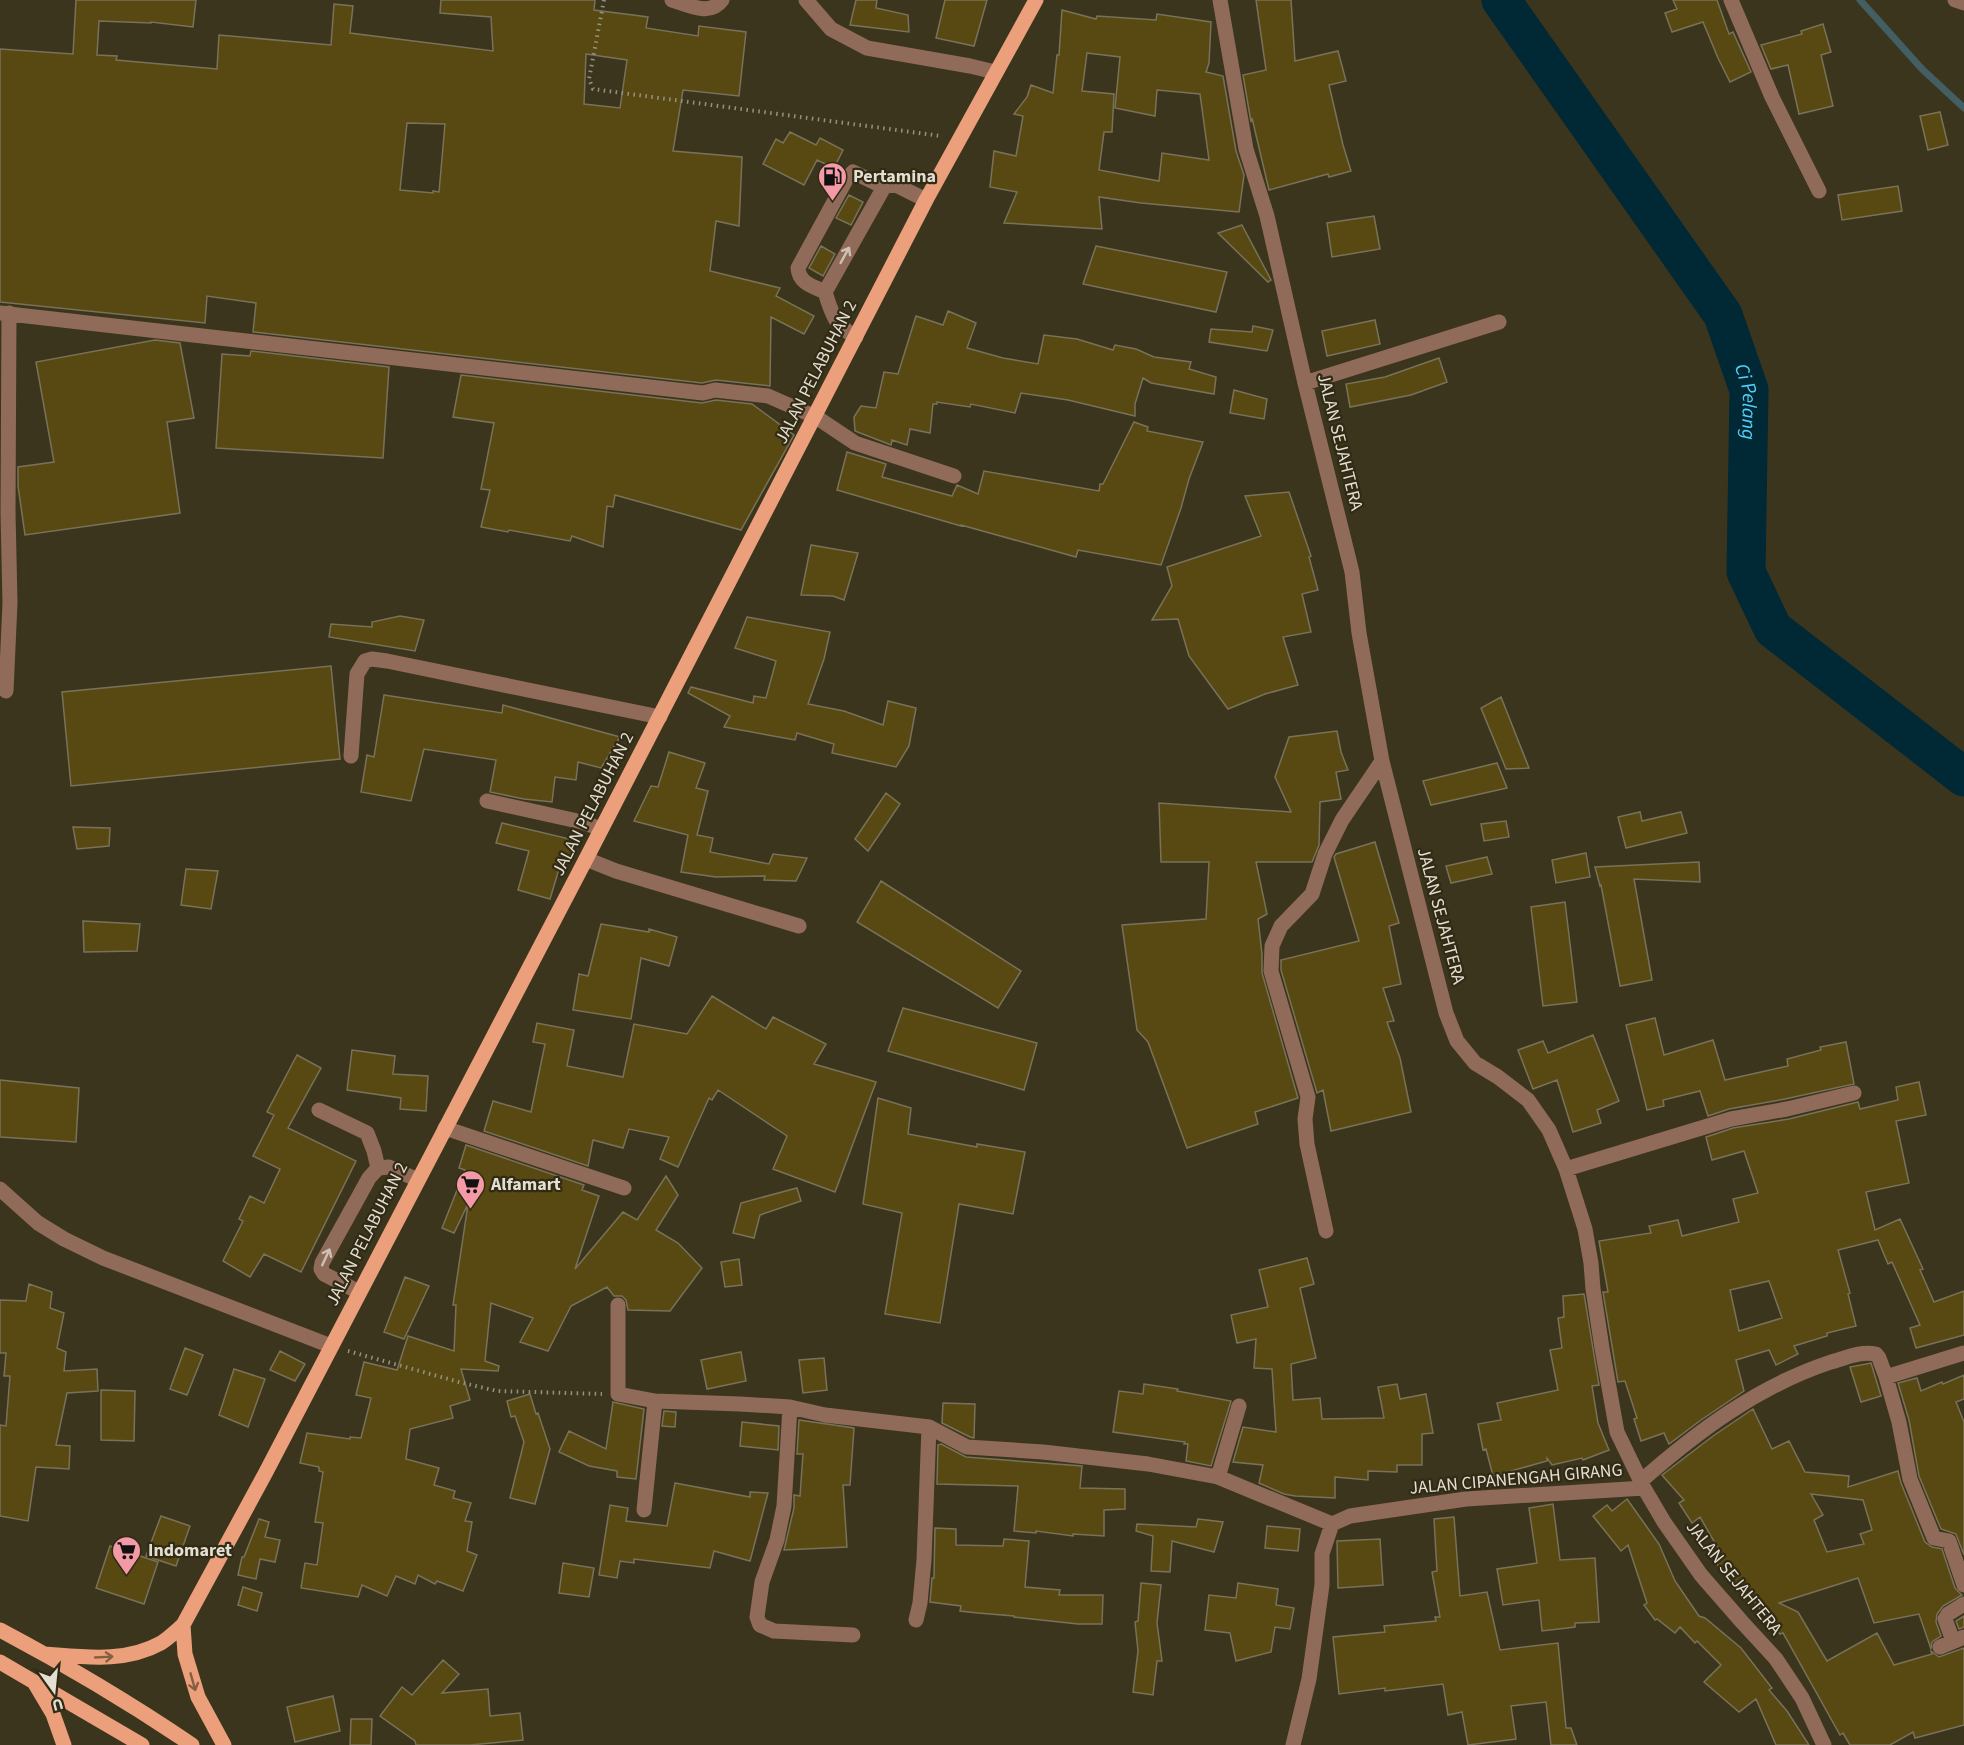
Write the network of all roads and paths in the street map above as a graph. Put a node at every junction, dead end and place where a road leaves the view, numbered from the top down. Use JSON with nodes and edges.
{"nodes":[{"id":1,"x":604,"y":0,"type":"edge"},
{"id":2,"x":672,"y":0,"type":"edge"},
{"id":3,"x":722,"y":0,"type":"edge"},
{"id":4,"x":806,"y":0,"type":"edge"},
{"id":5,"x":1036,"y":0,"type":"edge"},
{"id":6,"x":1220,"y":0,"type":"edge"},
{"id":7,"x":1731,"y":0,"type":"edge"},
{"id":8,"x":1954,"y":0,"type":"edge"},
{"id":9,"x":1964,"y":3,"type":"edge"},
{"id":10,"x":995,"y":72,"type":"junction"},
{"id":11,"x":960,"y":138,"type":"junction"},
{"id":12,"x":884,"y":187,"type":"junction"},
{"id":13,"x":1820,"y":191,"type":"dead end"},
{"id":14,"x":926,"y":200,"type":"junction"},
{"id":15,"x":825,"y":292,"type":"junction"},
{"id":16,"x":5,"y":313,"type":"edge"},
{"id":17,"x":1498,"y":322,"type":"dead end"},
{"id":18,"x":856,"y":337,"type":"junction"},
{"id":19,"x":1305,"y":383,"type":"junction"},
{"id":20,"x":816,"y":417,"type":"junction"},
{"id":21,"x":954,"y":477,"type":"dead end"},
{"id":22,"x":3,"y":663,"type":"edge"},
{"id":23,"x":6,"y":691,"type":"dead end"},
{"id":24,"x":660,"y":717,"type":"junction"},
{"id":25,"x":351,"y":756,"type":"dead end"},
{"id":26,"x":1382,"y":761,"type":"junction"},
{"id":27,"x":487,"y":801,"type":"dead end"},
{"id":28,"x":601,"y":829,"type":"junction"},
{"id":29,"x":586,"y":859,"type":"junction"},
{"id":30,"x":799,"y":926,"type":"dead end"},
{"id":31,"x":1854,"y":1093,"type":"dead end"},
{"id":32,"x":319,"y":1110,"type":"dead end"},
{"id":33,"x":445,"y":1128,"type":"junction"},
{"id":34,"x":378,"y":1168,"type":"junction"},
{"id":35,"x":1566,"y":1169,"type":"junction"},
{"id":36,"x":418,"y":1180,"type":"junction"},
{"id":37,"x":624,"y":1188,"type":"dead end"},
{"id":38,"x":0,"y":1189,"type":"edge"},
{"id":39,"x":1326,"y":1231,"type":"dead end"},
{"id":40,"x":359,"y":1292,"type":"junction"},
{"id":41,"x":618,"y":1305,"type":"dead end"},
{"id":42,"x":331,"y":1346,"type":"junction"},
{"id":43,"x":1964,"y":1353,"type":"edge"},
{"id":44,"x":1886,"y":1377,"type":"junction"},
{"id":45,"x":618,"y":1394,"type":"junction"},
{"id":46,"x":656,"y":1401,"type":"junction"},
{"id":47,"x":1239,"y":1406,"type":"dead end"},
{"id":48,"x":790,"y":1407,"type":"junction"},
{"id":49,"x":928,"y":1427,"type":"junction"},
{"id":50,"x":1218,"y":1478,"type":"junction"},
{"id":51,"x":1643,"y":1484,"type":"junction"},
{"id":52,"x":644,"y":1510,"type":"dead end"},
{"id":53,"x":1332,"y":1524,"type":"junction"},
{"id":54,"x":1964,"y":1585,"type":"edge"},
{"id":55,"x":1964,"y":1604,"type":"edge"},
{"id":56,"x":916,"y":1620,"type":"dead end"},
{"id":57,"x":183,"y":1625,"type":"junction"},
{"id":58,"x":0,"y":1630,"type":"edge"},
{"id":59,"x":853,"y":1635,"type":"dead end"},
{"id":60,"x":1952,"y":1642,"type":"edge"},
{"id":61,"x":45,"y":1654,"type":"junction"},
{"id":62,"x":0,"y":1662,"type":"edge"},
{"id":63,"x":33,"y":1680,"type":"junction"},
{"id":64,"x":64,"y":1745,"type":"edge"},
{"id":65,"x":142,"y":1745,"type":"edge"},
{"id":66,"x":192,"y":1745,"type":"edge"},
{"id":67,"x":224,"y":1745,"type":"edge"},
{"id":68,"x":1293,"y":1745,"type":"edge"},
{"id":69,"x":1824,"y":1745,"type":"edge"}],
"edges":[{"from":1,"to":11,"type":"path"},
{"from":2,"to":3,"type":"street"},
{"from":4,"to":10,"type":"street"},
{"from":5,"to":10,"type":"main road","name":"JALAN PELABUHAN 2"},
{"from":6,"to":19,"type":"street","name":"JALAN SEJAHTERA"},
{"from":7,"to":13,"type":"street"},
{"from":8,"to":9,"type":"street"},
{"from":10,"to":11,"type":"main road","name":"JALAN PELABUHAN 2"},
{"from":11,"to":14,"type":"main road","name":"JALAN PELABUHAN 2"},
{"from":12,"to":14,"type":"street"},
{"from":15,"to":12,"type":"street","one_way":true},
{"from":12,"to":15,"type":"street"},
{"from":14,"to":18,"type":"main road","name":"JALAN PELABUHAN 2"},
{"from":15,"to":18,"type":"street"},
{"from":16,"to":20,"type":"street"},
{"from":16,"to":22,"type":"street"},
{"from":17,"to":19,"type":"street"},
{"from":18,"to":20,"type":"main road","name":"JALAN PELABUHAN 2"},
{"from":19,"to":26,"type":"street","name":"JALAN SEJAHTERA"},
{"from":20,"to":21,"type":"street"},
{"from":20,"to":24,"type":"main road","name":"JALAN PELABUHAN 2"},
{"from":22,"to":23,"type":"street"},
{"from":24,"to":25,"type":"street"},
{"from":24,"to":28,"type":"main road","name":"JALAN PELABUHAN 2"},
{"from":26,"to":35,"type":"street","name":"JALAN SEJAHTERA"},
{"from":26,"to":39,"type":"street"},
{"from":27,"to":28,"type":"street"},
{"from":28,"to":29,"type":"main road","name":"JALAN PELABUHAN 2"},
{"from":29,"to":30,"type":"street"},
{"from":29,"to":33,"type":"main road","name":"JALAN PELABUHAN 2"},
{"from":31,"to":35,"type":"street"},
{"from":32,"to":34,"type":"street"},
{"from":33,"to":36,"type":"main road","name":"JALAN PELABUHAN 2"},
{"from":33,"to":37,"type":"street"},
{"from":34,"to":36,"type":"street"},
{"from":40,"to":34,"type":"street","one_way":true},
{"from":35,"to":51,"type":"street","name":"JALAN SEJAHTERA"},
{"from":36,"to":40,"type":"main road","name":"JALAN PELABUHAN 2"},
{"from":38,"to":42,"type":"street"},
{"from":40,"to":42,"type":"main road","name":"JALAN PELABUHAN 2"},
{"from":41,"to":45,"type":"street"},
{"from":42,"to":45,"type":"path"},
{"from":42,"to":57,"type":"main road","name":"JALAN PELABUHAN 2"},
{"from":43,"to":44,"type":"street"},
{"from":44,"to":51,"type":"street"},
{"from":44,"to":54,"type":"street"},
{"from":45,"to":46,"type":"street"},
{"from":46,"to":48,"type":"street"},
{"from":46,"to":52,"type":"street"},
{"from":47,"to":50,"type":"street"},
{"from":48,"to":49,"type":"street"},
{"from":48,"to":59,"type":"street"},
{"from":49,"to":50,"type":"street"},
{"from":49,"to":56,"type":"street"},
{"from":50,"to":53,"type":"street"},
{"from":51,"to":53,"type":"street","name":"JALAN CIPANENGAH GIRANG"},
{"from":51,"to":69,"type":"street","name":"JALAN SEJAHTERA"},
{"from":53,"to":68,"type":"street"},
{"from":55,"to":60,"type":"street"},
{"from":61,"to":57,"type":"main road","one_way":true},
{"from":57,"to":67,"type":"main road","one_way":true},
{"from":58,"to":61,"type":"main road"},
{"from":61,"to":66,"type":"main road"},
{"from":62,"to":63,"type":"main road"},
{"from":63,"to":64,"type":"main road"},
{"from":63,"to":65,"type":"main road"}]}
